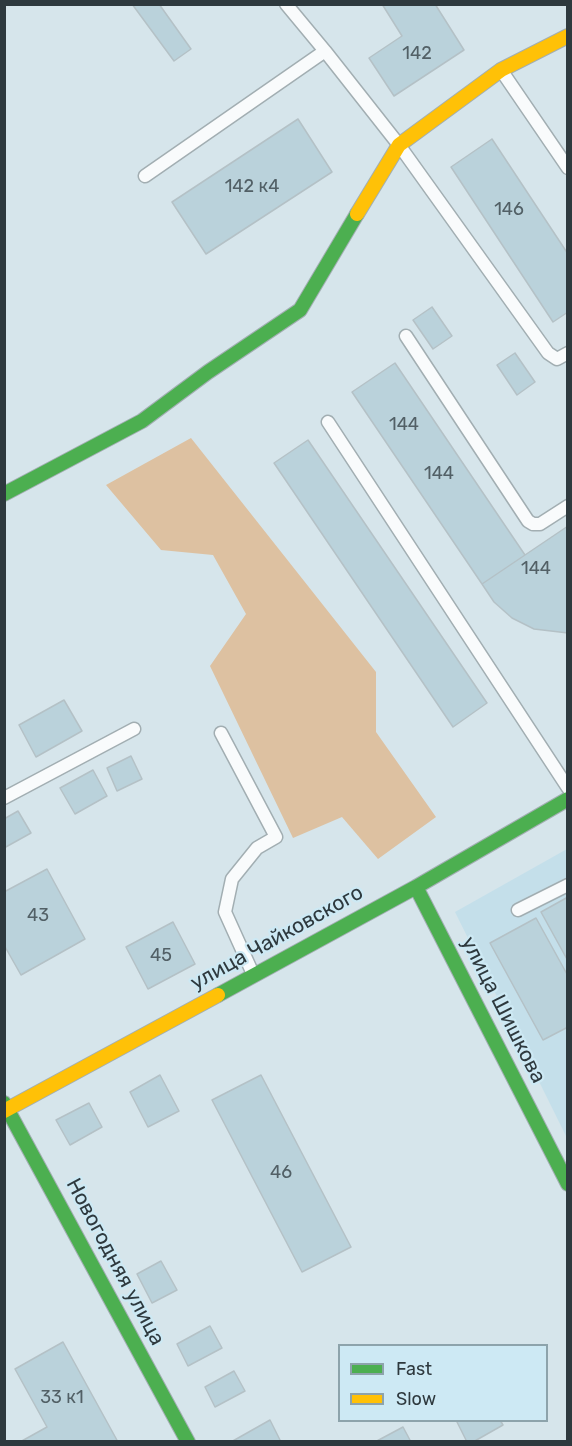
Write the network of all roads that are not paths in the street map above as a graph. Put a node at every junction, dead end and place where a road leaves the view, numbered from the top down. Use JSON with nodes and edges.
{"nodes":[{"id":1,"x":285,"y":4,"type":"edge"},
{"id":2,"x":567,"y":36,"type":"edge"},
{"id":3,"x":325,"y":51,"type":"junction"},
{"id":4,"x":501,"y":70,"type":"junction"},
{"id":5,"x":399,"y":145,"type":"junction"},
{"id":6,"x":567,"y":168,"type":"edge"},
{"id":7,"x":145,"y":176,"type":"dead end"},
{"id":8,"x":406,"y":336,"type":"dead end"},
{"id":9,"x":567,"y":353,"type":"edge"},
{"id":10,"x":328,"y":422,"type":"dead end"},
{"id":11,"x":4,"y":494,"type":"edge"},
{"id":12,"x":567,"y":506,"type":"edge"},
{"id":13,"x":134,"y":729,"type":"dead end"},
{"id":14,"x":221,"y":733,"type":"dead end"},
{"id":15,"x":567,"y":788,"type":"edge"},
{"id":16,"x":4,"y":798,"type":"edge"},
{"id":17,"x":567,"y":800,"type":"edge"},
{"id":18,"x":567,"y":885,"type":"edge"},
{"id":19,"x":416,"y":886,"type":"junction"},
{"id":20,"x":518,"y":910,"type":"dead end"},
{"id":21,"x":254,"y":975,"type":"junction"},
{"id":22,"x":6,"y":1108,"type":"edge"},
{"id":23,"x":567,"y":1184,"type":"edge"},
{"id":24,"x":188,"y":1442,"type":"edge"}],
"edges":[{"from":1,"to":3,"type":"lane"},
{"from":2,"to":4,"type":"street"},
{"from":3,"to":5,"type":"lane"},
{"from":3,"to":7,"type":"lane"},
{"from":4,"to":5,"type":"street"},
{"from":4,"to":6,"type":"lane"},
{"from":5,"to":9,"type":"lane"},
{"from":5,"to":11,"type":"street"},
{"from":8,"to":12,"type":"lane"},
{"from":10,"to":15,"type":"lane"},
{"from":13,"to":16,"type":"lane"},
{"from":14,"to":21,"type":"lane"},
{"from":17,"to":19,"type":"street","name":"улица Чайковского"},
{"from":18,"to":20,"type":"lane"},
{"from":19,"to":21,"type":"street","name":"улица Чайковского"},
{"from":19,"to":23,"type":"street","name":"улица Шишкова"},
{"from":21,"to":22,"type":"street","name":"улица Чайковского"},
{"from":22,"to":24,"type":"street","name":"Новогодняя улица"}]}
